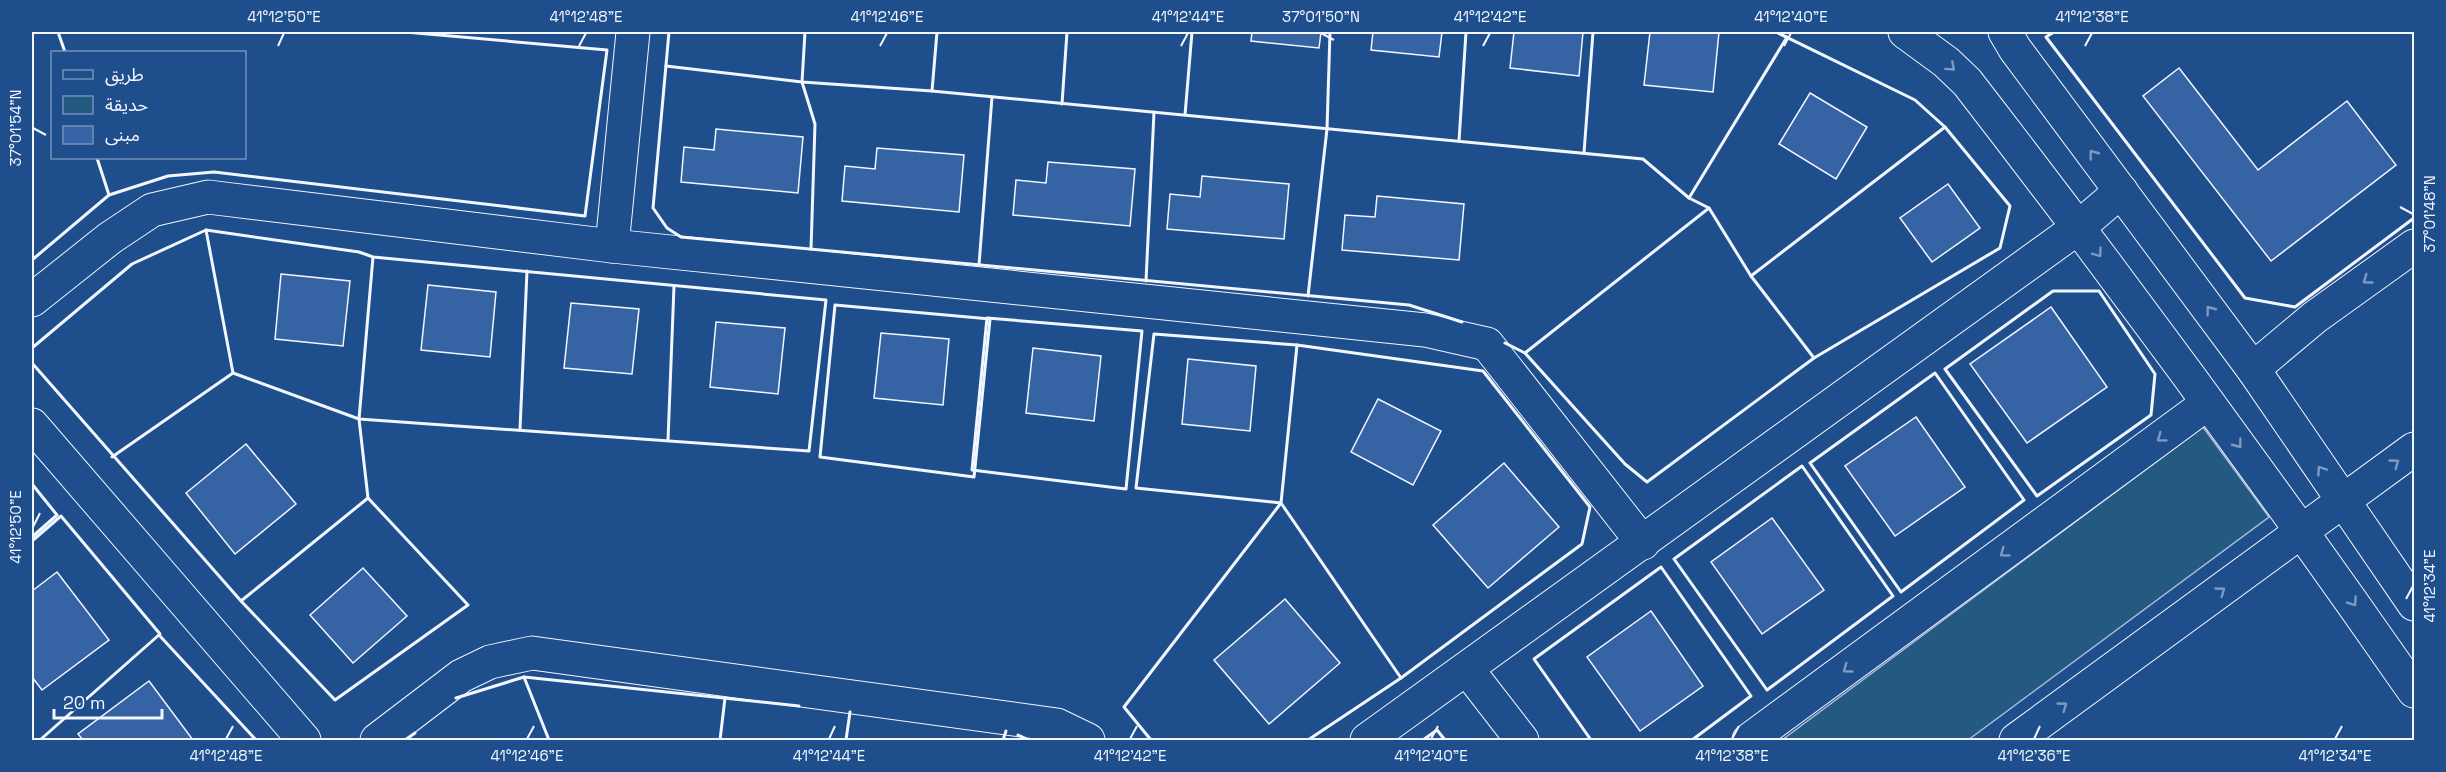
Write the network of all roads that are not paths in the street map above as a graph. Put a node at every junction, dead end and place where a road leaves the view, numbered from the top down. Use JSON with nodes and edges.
{"nodes":[{"id":1,"x":633,"y":32,"type":"edge"},
{"id":2,"x":1905,"y":32,"type":"edge"},
{"id":3,"x":1912,"y":32,"type":"edge"},
{"id":4,"x":1939,"y":32,"type":"edge"},
{"id":5,"x":2005,"y":32,"type":"edge"},
{"id":6,"x":2121,"y":191,"type":"junction"},
{"id":7,"x":2079,"y":227,"type":"junction"},
{"id":8,"x":612,"y":246,"type":"junction"},
{"id":9,"x":2415,"y":246,"type":"edge"},
{"id":10,"x":32,"y":300,"type":"edge"},
{"id":11,"x":2253,"y":369,"type":"junction"},
{"id":12,"x":2208,"y":403,"type":"junction"},
{"id":13,"x":32,"y":425,"type":"edge"},
{"id":14,"x":2415,"y":449,"type":"edge"},
{"id":15,"x":2342,"y":501,"type":"junction"},
{"id":16,"x":2303,"y":530,"type":"junction"},
{"id":17,"x":1643,"y":543,"type":"junction"},
{"id":18,"x":2415,"y":604,"type":"edge"},
{"id":19,"x":1467,"y":669,"type":"junction"},
{"id":20,"x":2415,"y":691,"type":"edge"},
{"id":21,"x":304,"y":741,"type":"edge"},
{"id":22,"x":377,"y":741,"type":"edge"},
{"id":23,"x":1088,"y":741,"type":"edge"},
{"id":24,"x":1367,"y":741,"type":"edge"},
{"id":25,"x":1522,"y":741,"type":"edge"},
{"id":26,"x":1749,"y":741,"type":"edge"},
{"id":27,"x":2016,"y":741,"type":"edge"}],
"edges":[{"from":1,"to":8,"type":"street"},
{"from":2,"to":7,"type":"street","one_way":true},
{"from":3,"to":4,"type":"street"},
{"from":6,"to":5,"type":"street","one_way":true},
{"from":6,"to":7,"type":"street"},
{"from":11,"to":6,"type":"street","one_way":true},
{"from":7,"to":12,"type":"street","one_way":true},
{"from":7,"to":17,"type":"street"},
{"from":8,"to":10,"type":"street"},
{"from":8,"to":17,"type":"street"},
{"from":9,"to":11,"type":"street","one_way":true},
{"from":15,"to":11,"type":"street","one_way":true},
{"from":12,"to":16,"type":"street","one_way":true},
{"from":12,"to":26,"type":"street","one_way":true},
{"from":13,"to":21,"type":"street"},
{"from":15,"to":14,"type":"street","one_way":true},
{"from":15,"to":16,"type":"street"},
{"from":15,"to":18,"type":"street"},
{"from":16,"to":20,"type":"street","one_way":true},
{"from":27,"to":16,"type":"street","one_way":true},
{"from":17,"to":19,"type":"street"},
{"from":19,"to":24,"type":"street"},
{"from":19,"to":25,"type":"street"},
{"from":22,"to":23,"type":"street"}]}
